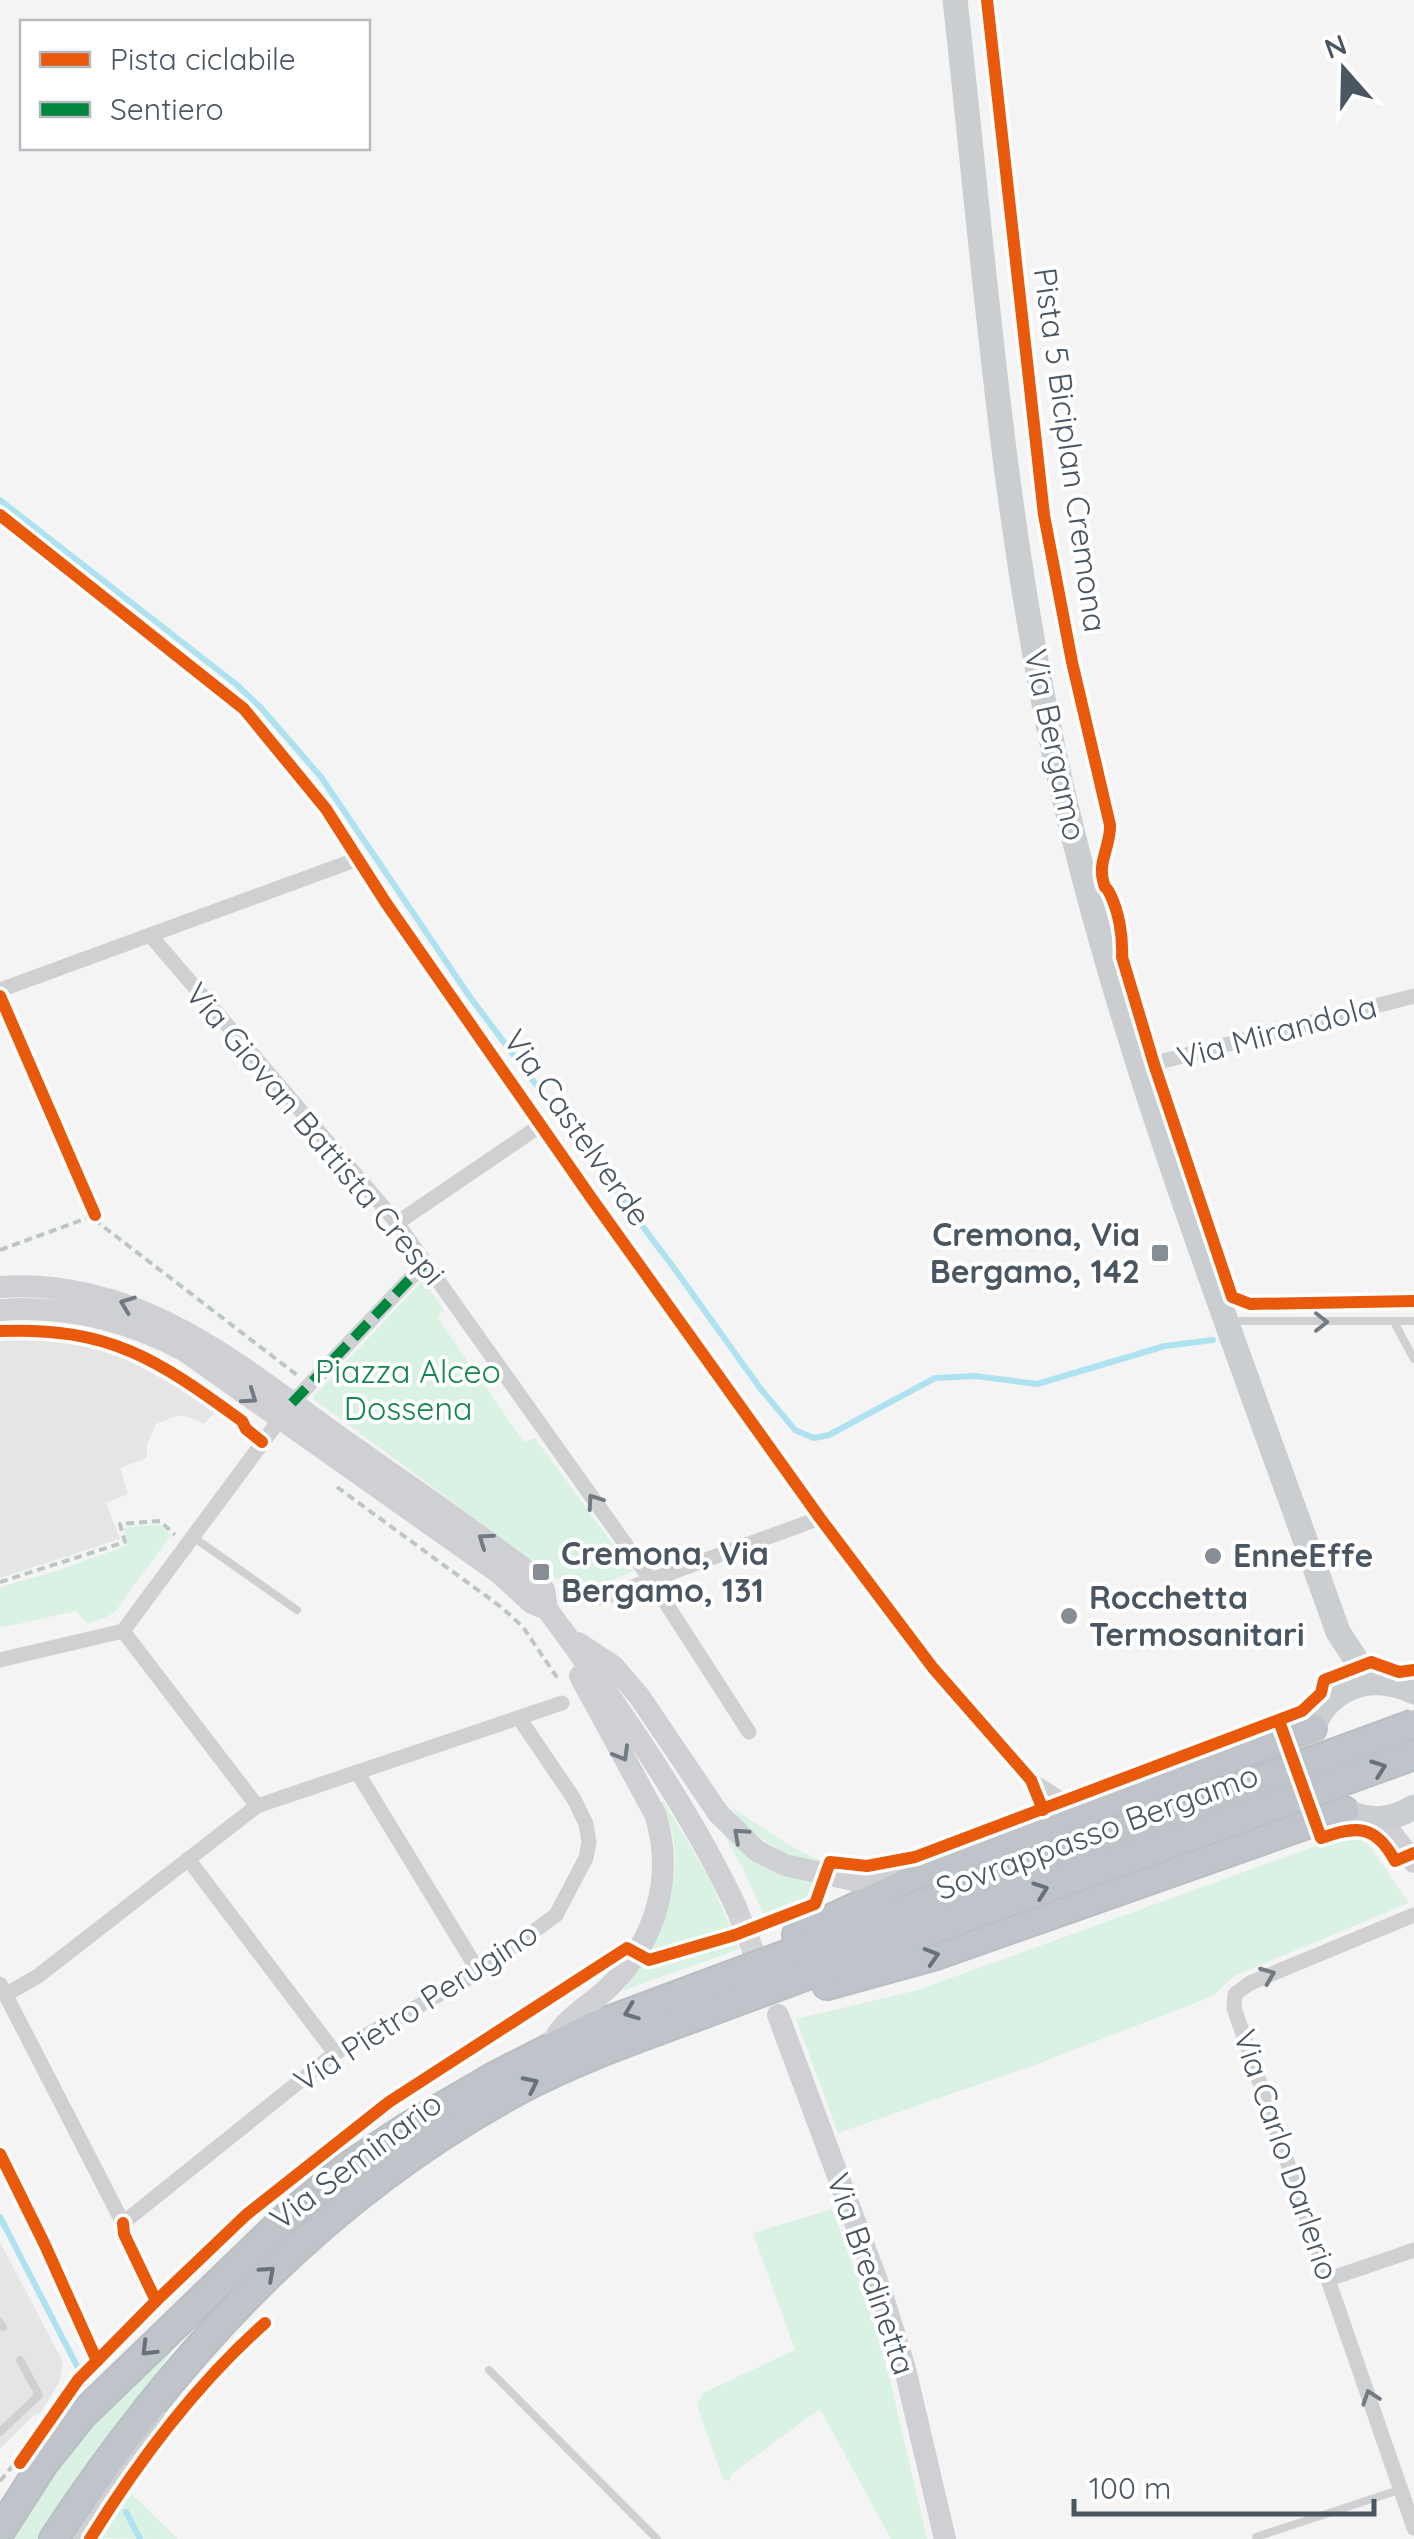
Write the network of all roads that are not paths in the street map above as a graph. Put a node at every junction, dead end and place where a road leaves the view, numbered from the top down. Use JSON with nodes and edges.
{"nodes":[{"id":1,"x":955,"y":0,"type":"edge"},
{"id":2,"x":0,"y":515,"type":"edge"},
{"id":3,"x":358,"y":859,"type":"junction"},
{"id":4,"x":150,"y":934,"type":"junction"},
{"id":5,"x":0,"y":990,"type":"edge"},
{"id":6,"x":1414,"y":996,"type":"edge"},
{"id":7,"x":1140,"y":1067,"type":"junction"},
{"id":8,"x":540,"y":1125,"type":"junction"},
{"id":9,"x":397,"y":1223,"type":"junction"},
{"id":10,"x":425,"y":1262,"type":"junction"},
{"id":11,"x":0,"y":1287,"type":"edge"},
{"id":12,"x":0,"y":1310,"type":"edge"},
{"id":13,"x":1414,"y":1321,"type":"edge"},
{"id":14,"x":1229,"y":1322,"type":"junction"},
{"id":15,"x":1394,"y":1322,"type":"junction"},
{"id":16,"x":1414,"y":1359,"type":"edge"},
{"id":17,"x":286,"y":1410,"type":"junction"},
{"id":18,"x":820,"y":1518,"type":"junction"},
{"id":19,"x":189,"y":1541,"type":"junction"},
{"id":20,"x":651,"y":1580,"type":"junction"},
{"id":21,"x":602,"y":1598,"type":"dead end"},
{"id":22,"x":297,"y":1610,"type":"dead end"},
{"id":23,"x":123,"y":1632,"type":"junction"},
{"id":24,"x":1338,"y":1632,"type":"junction"},
{"id":25,"x":566,"y":1634,"type":"junction"},
{"id":26,"x":0,"y":1660,"type":"edge"},
{"id":27,"x":1378,"y":1681,"type":"junction"},
{"id":28,"x":1414,"y":1692,"type":"edge"},
{"id":29,"x":1334,"y":1696,"type":"junction"},
{"id":30,"x":562,"y":1702,"type":"dead end"},
{"id":31,"x":519,"y":1718,"type":"junction"},
{"id":32,"x":1414,"y":1724,"type":"edge"},
{"id":33,"x":1312,"y":1728,"type":"junction"},
{"id":34,"x":748,"y":1732,"type":"dead end"},
{"id":35,"x":1414,"y":1755,"type":"edge"},
{"id":36,"x":1210,"y":1765,"type":"junction"},
{"id":37,"x":357,"y":1772,"type":"junction"},
{"id":38,"x":1031,"y":1780,"type":"junction"},
{"id":39,"x":257,"y":1806,"type":"junction"},
{"id":40,"x":1414,"y":1808,"type":"edge"},
{"id":41,"x":1344,"y":1811,"type":"junction"},
{"id":42,"x":1082,"y":1812,"type":"junction"},
{"id":43,"x":1380,"y":1819,"type":"junction"},
{"id":44,"x":1039,"y":1828,"type":"junction"},
{"id":45,"x":1242,"y":1847,"type":"junction"},
{"id":46,"x":188,"y":1858,"type":"junction"},
{"id":47,"x":1414,"y":1862,"type":"edge"},
{"id":48,"x":935,"y":1870,"type":"junction"},
{"id":49,"x":736,"y":1907,"type":"tunnel mouth"},
{"id":50,"x":1414,"y":1915,"type":"edge"},
{"id":51,"x":911,"y":1922,"type":"junction"},
{"id":52,"x":479,"y":1972,"type":"junction"},
{"id":53,"x":2,"y":1990,"type":"edge"},
{"id":54,"x":716,"y":1995,"type":"junction"},
{"id":55,"x":778,"y":2015,"type":"dead end"},
{"id":56,"x":551,"y":2048,"type":"junction"},
{"id":57,"x":335,"y":2052,"type":"junction"},
{"id":58,"x":1414,"y":2250,"type":"edge"},
{"id":59,"x":1329,"y":2280,"type":"junction"},
{"id":60,"x":229,"y":2313,"type":"junction"},
{"id":61,"x":20,"y":2360,"type":"dead end"},
{"id":62,"x":490,"y":2370,"type":"dead end"},
{"id":63,"x":0,"y":2432,"type":"edge"},
{"id":64,"x":1408,"y":2487,"type":"edge"},
{"id":65,"x":1414,"y":2528,"type":"edge"},
{"id":66,"x":0,"y":2531,"type":"edge"},
{"id":67,"x":1256,"y":2537,"type":"edge"},
{"id":68,"x":54,"y":2539,"type":"edge"},
{"id":69,"x":76,"y":2539,"type":"edge"},
{"id":70,"x":657,"y":2539,"type":"edge"},
{"id":71,"x":944,"y":2539,"type":"edge"}],
"edges":[{"from":1,"to":7,"type":"main road","name":"Via Bergamo"},
{"from":2,"to":3,"type":"street","name":"Via Castelverde"},
{"from":3,"to":4,"type":"street"},
{"from":3,"to":8,"type":"street","name":"Via Castelverde"},
{"from":4,"to":5,"type":"street"},
{"from":4,"to":9,"type":"street","name":"Via Giovan Battista Crespi"},
{"from":6,"to":7,"type":"street","name":"Via Mirandola"},
{"from":7,"to":14,"type":"main road","name":"Via Bergamo"},
{"from":8,"to":9,"type":"street"},
{"from":8,"to":18,"type":"street","name":"Via Castelverde"},
{"from":9,"to":10,"type":"street","name":"Via Giovan Battista Crespi"},
{"from":10,"to":17,"type":"street"},
{"from":20,"to":10,"type":"street","name":"Via Giovan Battista Crespi","one_way":true},
{"from":17,"to":11,"type":"street","one_way":true},
{"from":12,"to":17,"type":"street","one_way":true},
{"from":13,"to":15,"type":"lane"},
{"from":14,"to":15,"type":"lane","one_way":true},
{"from":14,"to":24,"type":"main road","name":"Via Bergamo"},
{"from":15,"to":16,"type":"lane"},
{"from":17,"to":19,"type":"street"},
{"from":17,"to":25,"type":"street"},
{"from":18,"to":20,"type":"street"},
{"from":18,"to":38,"type":"street","name":"Via Castelverde"},
{"from":19,"to":22,"type":"lane"},
{"from":19,"to":23,"type":"street"},
{"from":20,"to":21,"type":"street"},
{"from":20,"to":34,"type":"street","name":"Via Giovan Battista Crespi"},
{"from":23,"to":26,"type":"street"},
{"from":23,"to":39,"type":"street"},
{"from":24,"to":27,"type":"main road","name":"Via Bergamo"},
{"from":24,"to":29,"type":"main road","name":"Via Bergamo"},
{"from":48,"to":25,"type":"street","one_way":true},
{"from":25,"to":49,"type":"street"},
{"from":25,"to":56,"type":"street","one_way":true},
{"from":27,"to":28,"type":"main road"},
{"from":27,"to":29,"type":"main road"},
{"from":29,"to":33,"type":"main road","name":"Via Bergamo"},
{"from":30,"to":31,"type":"street"},
{"from":31,"to":37,"type":"street"},
{"from":31,"to":52,"type":"street","name":"Via Pietro Perugino"},
{"from":32,"to":51,"type":"highway","name":"Sovrappasso Bergamo","bridge":true},
{"from":33,"to":36,"type":"highway"},
{"from":33,"to":41,"type":"main road"},
{"from":51,"to":35,"type":"highway","name":"Sovrappasso Bergamo","one_way":true,"bridge":true},
{"from":36,"to":42,"type":"highway"},
{"from":36,"to":45,"type":"highway"},
{"from":37,"to":39,"type":"street"},
{"from":37,"to":52,"type":"street"},
{"from":38,"to":42,"type":"street","name":"Via Castelverde"},
{"from":38,"to":44,"type":"street"},
{"from":39,"to":46,"type":"street"},
{"from":40,"to":43,"type":"main road"},
{"from":41,"to":43,"type":"main road"},
{"from":41,"to":45,"type":"highway"},
{"from":42,"to":44,"type":"highway"},
{"from":43,"to":47,"type":"street"},
{"from":44,"to":48,"type":"highway"},
{"from":54,"to":45,"type":"highway","one_way":true},
{"from":46,"to":53,"type":"street"},
{"from":46,"to":57,"type":"street"},
{"from":48,"to":54,"type":"highway"},
{"from":59,"to":50,"type":"street","name":"Via Carlo Darlerio","one_way":true},
{"from":51,"to":54,"type":"highway","name":"Via Seminario"},
{"from":52,"to":57,"type":"street","name":"Via Pietro Perugino"},
{"from":53,"to":57,"type":"street","name":"Via Pietro Perugino"},
{"from":54,"to":56,"type":"highway","name":"Via Seminario","one_way":true},
{"from":60,"to":54,"type":"highway","name":"Via Seminario","one_way":true},
{"from":55,"to":71,"type":"street","name":"Via Bredinetta"},
{"from":56,"to":66,"type":"highway","name":"Via Seminario","one_way":true},
{"from":58,"to":59,"type":"street"},
{"from":64,"to":59,"type":"street","name":"Via Carlo Darlerio","one_way":true},
{"from":60,"to":68,"type":"highway","name":"Via Seminario"},
{"from":60,"to":69,"type":"lane"},
{"from":61,"to":63,"type":"lane"},
{"from":62,"to":70,"type":"lane"},
{"from":64,"to":65,"type":"street","name":"Via Carlo Darlerio"},
{"from":64,"to":67,"type":"lane"}]}
